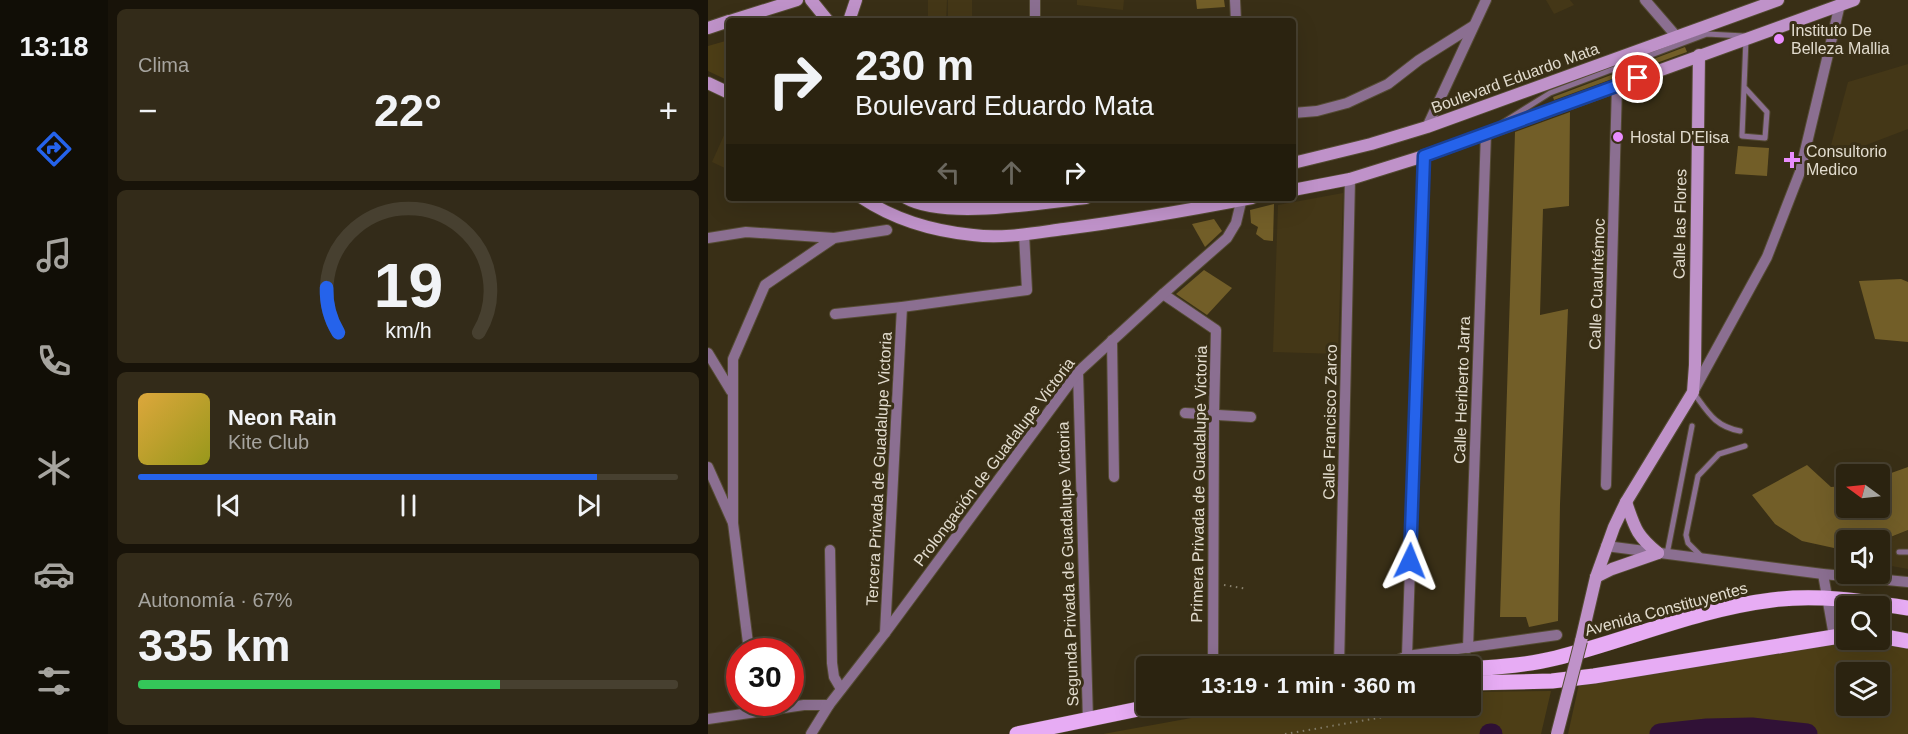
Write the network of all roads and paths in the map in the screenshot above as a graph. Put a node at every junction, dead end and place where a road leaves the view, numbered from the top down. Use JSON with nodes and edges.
{"nodes":[{"id":1,"x":769,"y":0,"type":"edge"},
{"id":2,"x":797,"y":0,"type":"edge"},
{"id":3,"x":810,"y":0,"type":"edge"},
{"id":4,"x":856,"y":0,"type":"edge"},
{"id":5,"x":1035,"y":0,"type":"edge"},
{"id":6,"x":1235,"y":0,"type":"edge"},
{"id":7,"x":1486,"y":0,"type":"edge"},
{"id":8,"x":1646,"y":0,"type":"edge"},
{"id":9,"x":1778,"y":0,"type":"edge"},
{"id":10,"x":1854,"y":0,"type":"edge"},
{"id":11,"x":1841,"y":2,"type":"edge"},
{"id":12,"x":1753,"y":4,"type":"edge"},
{"id":13,"x":762,"y":12,"type":"junction"},
{"id":14,"x":741,"y":18,"type":"edge"},
{"id":15,"x":825,"y":18,"type":"edge"},
{"id":16,"x":850,"y":18,"type":"edge"},
{"id":17,"x":1035,"y":18,"type":"edge"},
{"id":18,"x":1236,"y":18,"type":"edge"},
{"id":19,"x":726,"y":22,"type":"edge"},
{"id":20,"x":1473,"y":26,"type":"junction"},
{"id":21,"x":708,"y":28,"type":"edge"},
{"id":22,"x":1677,"y":37,"type":"junction"},
{"id":23,"x":1749,"y":37,"type":"junction"},
{"id":24,"x":1699,"y":55,"type":"junction"},
{"id":25,"x":708,"y":83,"type":"edge"},
{"id":26,"x":1617,"y":85,"type":"junction"},
{"id":27,"x":1745,"y":88,"type":"junction"},
{"id":28,"x":726,"y":92,"type":"edge"},
{"id":29,"x":1296,"y":112,"type":"edge"},
{"id":30,"x":1427,"y":127,"type":"junction"},
{"id":31,"x":1489,"y":132,"type":"junction"},
{"id":32,"x":1424,"y":156,"type":"junction"},
{"id":33,"x":1296,"y":162,"type":"edge"},
{"id":34,"x":1350,"y":179,"type":"junction"},
{"id":35,"x":1296,"y":189,"type":"edge"},
{"id":36,"x":866,"y":201,"type":"edge"},
{"id":37,"x":911,"y":201,"type":"edge"},
{"id":38,"x":1031,"y":201,"type":"edge"},
{"id":39,"x":1235,"y":201,"type":"edge"},
{"id":40,"x":1245,"y":201,"type":"edge"},
{"id":41,"x":887,"y":230,"type":"dead end"},
{"id":42,"x":1024,"y":234,"type":"junction"},
{"id":43,"x":708,"y":238,"type":"edge"},
{"id":44,"x":834,"y":238,"type":"junction"},
{"id":45,"x":1163,"y":294,"type":"junction"},
{"id":46,"x":902,"y":307,"type":"junction"},
{"id":47,"x":835,"y":314,"type":"dead end"},
{"id":48,"x":1112,"y":340,"type":"junction"},
{"id":49,"x":708,"y":353,"type":"edge"},
{"id":50,"x":1078,"y":372,"type":"junction"},
{"id":51,"x":1693,"y":392,"type":"junction"},
{"id":52,"x":732,"y":393,"type":"junction"},
{"id":53,"x":1185,"y":413,"type":"dead end"},
{"id":54,"x":1214,"y":415,"type":"junction"},
{"id":55,"x":1251,"y":417,"type":"dead end"},
{"id":56,"x":1692,"y":426,"type":"dead end"},
{"id":57,"x":1740,"y":431,"type":"dead end"},
{"id":58,"x":1745,"y":446,"type":"dead end"},
{"id":59,"x":708,"y":467,"type":"edge"},
{"id":60,"x":1114,"y":477,"type":"dead end"},
{"id":61,"x":1606,"y":484,"type":"dead end"},
{"id":62,"x":1626,"y":502,"type":"junction"},
{"id":63,"x":733,"y":523,"type":"junction"},
{"id":64,"x":1606,"y":546,"type":"junction"},
{"id":65,"x":830,"y":550,"type":"dead end"},
{"id":66,"x":1899,"y":552,"type":"dead end"},
{"id":67,"x":1908,"y":552,"type":"edge"},
{"id":68,"x":1662,"y":554,"type":"junction"},
{"id":69,"x":1705,"y":560,"type":"junction"},
{"id":70,"x":1823,"y":574,"type":"junction"},
{"id":71,"x":1596,"y":577,"type":"junction"},
{"id":72,"x":1908,"y":582,"type":"edge"},
{"id":73,"x":1212,"y":584,"type":"junction"},
{"id":74,"x":1247,"y":589,"type":"dead end"},
{"id":75,"x":1826,"y":598,"type":"junction"},
{"id":76,"x":1908,"y":609,"type":"edge"},
{"id":77,"x":1836,"y":625,"type":"edge"},
{"id":78,"x":885,"y":633,"type":"junction"},
{"id":79,"x":1557,"y":635,"type":"dead end"},
{"id":80,"x":1836,"y":637,"type":"edge"},
{"id":81,"x":747,"y":638,"type":"edge"},
{"id":82,"x":1890,"y":638,"type":"edge"},
{"id":83,"x":1908,"y":641,"type":"edge"},
{"id":84,"x":1468,"y":648,"type":"junction"},
{"id":85,"x":1213,"y":656,"type":"edge"},
{"id":86,"x":1339,"y":656,"type":"edge"},
{"id":87,"x":1407,"y":656,"type":"joint"},
{"id":88,"x":1481,"y":668,"type":"edge"},
{"id":89,"x":1481,"y":683,"type":"edge"},
{"id":90,"x":841,"y":689,"type":"junction"},
{"id":91,"x":804,"y":705,"type":"edge"},
{"id":92,"x":829,"y":705,"type":"junction"},
{"id":93,"x":1136,"y":710,"type":"edge"},
{"id":94,"x":726,"y":715,"type":"edge"},
{"id":95,"x":1387,"y":716,"type":"edge"},
{"id":96,"x":708,"y":720,"type":"edge"},
{"id":97,"x":1088,"y":720,"type":"junction"},
{"id":98,"x":811,"y":734,"type":"edge"},
{"id":99,"x":1017,"y":734,"type":"edge"},
{"id":100,"x":1286,"y":734,"type":"edge"},
{"id":101,"x":1557,"y":734,"type":"edge"}],
"edges":[{"from":1,"to":13,"type":"main road"},
{"from":2,"to":13,"type":"main road"},
{"from":3,"to":15,"type":"main road"},
{"from":4,"to":16,"type":"main road"},
{"from":5,"to":17,"type":"street"},
{"from":6,"to":18,"type":"street"},
{"from":7,"to":20,"type":"street"},
{"from":8,"to":22,"type":"street"},
{"from":9,"to":12,"type":"main road","name":"Boulevard Eduardo Mata"},
{"from":10,"to":11,"type":"main road"},
{"from":11,"to":23,"type":"main road"},
{"from":11,"to":51,"type":"street"},
{"from":12,"to":22,"type":"main road","name":"Boulevard Eduardo Mata"},
{"from":13,"to":14,"type":"main road"},
{"from":19,"to":21,"type":"main road"},
{"from":20,"to":29,"type":"street"},
{"from":20,"to":30,"type":"street"},
{"from":22,"to":30,"type":"main road","name":"Boulevard Eduardo Mata"},
{"from":23,"to":24,"type":"main road"},
{"from":23,"to":27,"type":"lane"},
{"from":23,"to":31,"type":"lane"},
{"from":24,"to":26,"type":"main road"},
{"from":24,"to":51,"type":"main road","name":"Calle las Flores"},
{"from":25,"to":28,"type":"main road"},
{"from":26,"to":31,"type":"main road"},
{"from":26,"to":61,"type":"street","name":"Calle Cuauhtémoc"},
{"from":27,"to":27,"type":"lane"},
{"from":30,"to":33,"type":"main road","name":"Boulevard Eduardo Mata"},
{"from":31,"to":32,"type":"main road"},
{"from":31,"to":84,"type":"street","name":"Calle Heriberto Jarra"},
{"from":32,"to":34,"type":"main road"},
{"from":32,"to":87,"type":"street"},
{"from":34,"to":35,"type":"main road"},
{"from":34,"to":86,"type":"street","name":"Calle Francisco Zarco"},
{"from":36,"to":42,"type":"main road"},
{"from":37,"to":38,"type":"main road"},
{"from":39,"to":42,"type":"main road"},
{"from":40,"to":45,"type":"street","name":"Prolongación de Guadalupe Victoria"},
{"from":41,"to":44,"type":"street"},
{"from":42,"to":46,"type":"street"},
{"from":43,"to":44,"type":"street"},
{"from":44,"to":52,"type":"street"},
{"from":45,"to":48,"type":"street","name":"Prolongación de Guadalupe Victoria"},
{"from":45,"to":54,"type":"street","name":"Primera Privada de Guadalupe Victoria"},
{"from":46,"to":47,"type":"street"},
{"from":46,"to":78,"type":"street","name":"Tercera Privada de Guadalupe Victoria"},
{"from":48,"to":50,"type":"street","name":"Prolongación de Guadalupe Victoria"},
{"from":48,"to":60,"type":"street"},
{"from":49,"to":52,"type":"street"},
{"from":50,"to":78,"type":"street","name":"Prolongación de Guadalupe Victoria"},
{"from":50,"to":97,"type":"street","name":"Segunda Privada de Guadalupe Victoria"},
{"from":51,"to":57,"type":"lane"},
{"from":51,"to":62,"type":"main road"},
{"from":52,"to":63,"type":"street"},
{"from":53,"to":54,"type":"street"},
{"from":54,"to":55,"type":"street"},
{"from":54,"to":73,"type":"street","name":"Primera Privada de Guadalupe Victoria"},
{"from":56,"to":68,"type":"lane"},
{"from":58,"to":69,"type":"lane"},
{"from":59,"to":63,"type":"street"},
{"from":62,"to":64,"type":"main road"},
{"from":62,"to":68,"type":"main road"},
{"from":63,"to":81,"type":"street"},
{"from":64,"to":68,"type":"street"},
{"from":64,"to":71,"type":"main road"},
{"from":65,"to":90,"type":"street"},
{"from":66,"to":67,"type":"lane"},
{"from":68,"to":69,"type":"street"},
{"from":68,"to":71,"type":"main road"},
{"from":69,"to":70,"type":"street"},
{"from":70,"to":72,"type":"street"},
{"from":70,"to":75,"type":"street"},
{"from":71,"to":101,"type":"main road","bridge":true},
{"from":73,"to":74,"type":"path"},
{"from":73,"to":85,"type":"street","name":"Primera Privada de Guadalupe Victoria"},
{"from":75,"to":76,"type":"main road","name":"Avenida Constituyentes"},
{"from":75,"to":77,"type":"street"},
{"from":75,"to":88,"type":"main road","name":"Avenida Constituyentes"},
{"from":78,"to":90,"type":"street","name":"Prolongación de Guadalupe Victoria"},
{"from":79,"to":84,"type":"street"},
{"from":80,"to":89,"type":"main road"},
{"from":82,"to":83,"type":"main road"},
{"from":84,"to":87,"type":"street"},
{"from":90,"to":92,"type":"street","name":"Prolongación de Guadalupe Victoria"},
{"from":91,"to":92,"type":"street"},
{"from":92,"to":98,"type":"street","name":"Prolongación de Guadalupe Victoria"},
{"from":93,"to":97,"type":"main road"},
{"from":94,"to":96,"type":"street"},
{"from":95,"to":100,"type":"path"},
{"from":97,"to":99,"type":"main road"}]}
